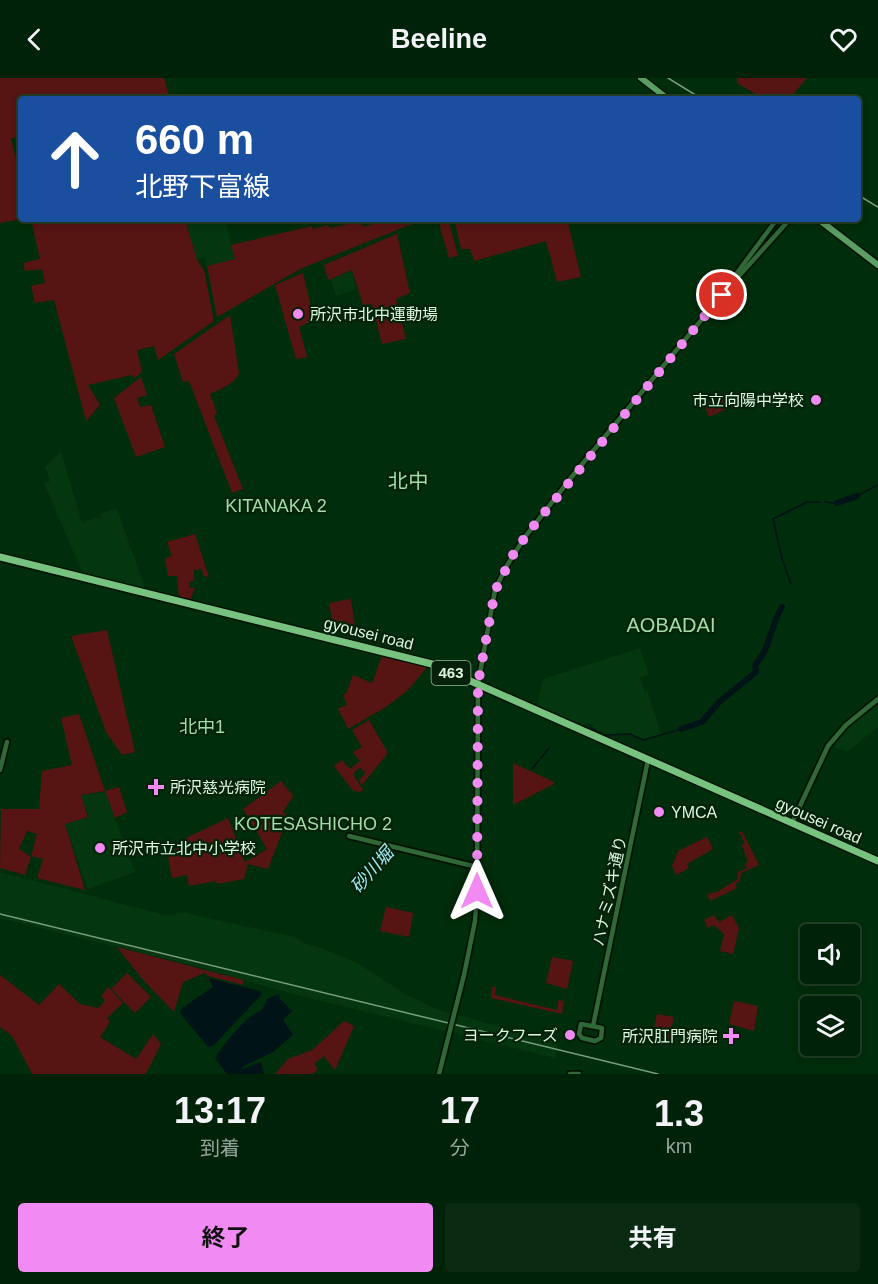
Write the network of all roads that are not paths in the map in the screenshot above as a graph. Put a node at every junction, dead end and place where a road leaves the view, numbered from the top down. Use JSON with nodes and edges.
{"nodes":[{"id":1,"x":641,"y":78,"type":"edge"},
{"id":2,"x":664,"y":96,"type":"edge"},
{"id":3,"x":775,"y":222,"type":"edge"},
{"id":4,"x":787,"y":222,"type":"edge"},
{"id":5,"x":822,"y":222,"type":"edge"},
{"id":6,"x":878,"y":265,"type":"edge"},
{"id":7,"x":722,"y":295,"type":"junction"},
{"id":8,"x":0,"y":556,"type":"edge"},
{"id":9,"x":478,"y":684,"type":"junction"},
{"id":10,"x":878,"y":699,"type":"edge"},
{"id":11,"x":7,"y":742,"type":"dead end"},
{"id":12,"x":648,"y":760,"type":"junction"},
{"id":13,"x":0,"y":770,"type":"edge"},
{"id":14,"x":792,"y":824,"type":"junction"},
{"id":15,"x":349,"y":836,"type":"dead end"},
{"id":16,"x":878,"y":861,"type":"edge"},
{"id":17,"x":477,"y":867,"type":"junction"},
{"id":18,"x":593,"y":1026,"type":"junction"},
{"id":19,"x":439,"y":1074,"type":"edge"},
{"id":20,"x":570,"y":1074,"type":"edge"},
{"id":21,"x":579,"y":1074,"type":"edge"}],
"edges":[{"from":1,"to":2,"type":"main road"},
{"from":3,"to":7,"type":"street"},
{"from":4,"to":7,"type":"street"},
{"from":5,"to":6,"type":"main road"},
{"from":7,"to":9,"type":"street"},
{"from":8,"to":9,"type":"highway","name":"gyousei road","number":"463"},
{"from":9,"to":12,"type":"highway","name":"gyousei road","number":"463"},
{"from":9,"to":17,"type":"street"},
{"from":10,"to":14,"type":"street"},
{"from":11,"to":13,"type":"street"},
{"from":12,"to":14,"type":"highway","name":"gyousei road","number":"463"},
{"from":12,"to":18,"type":"street","name":"ハナミズキ通り"},
{"from":14,"to":16,"type":"highway","name":"gyousei road","number":"463"},
{"from":15,"to":17,"type":"street"},
{"from":17,"to":19,"type":"street","bridge":true},
{"from":18,"to":18,"type":"street"},
{"from":20,"to":21,"type":"street"}]}
